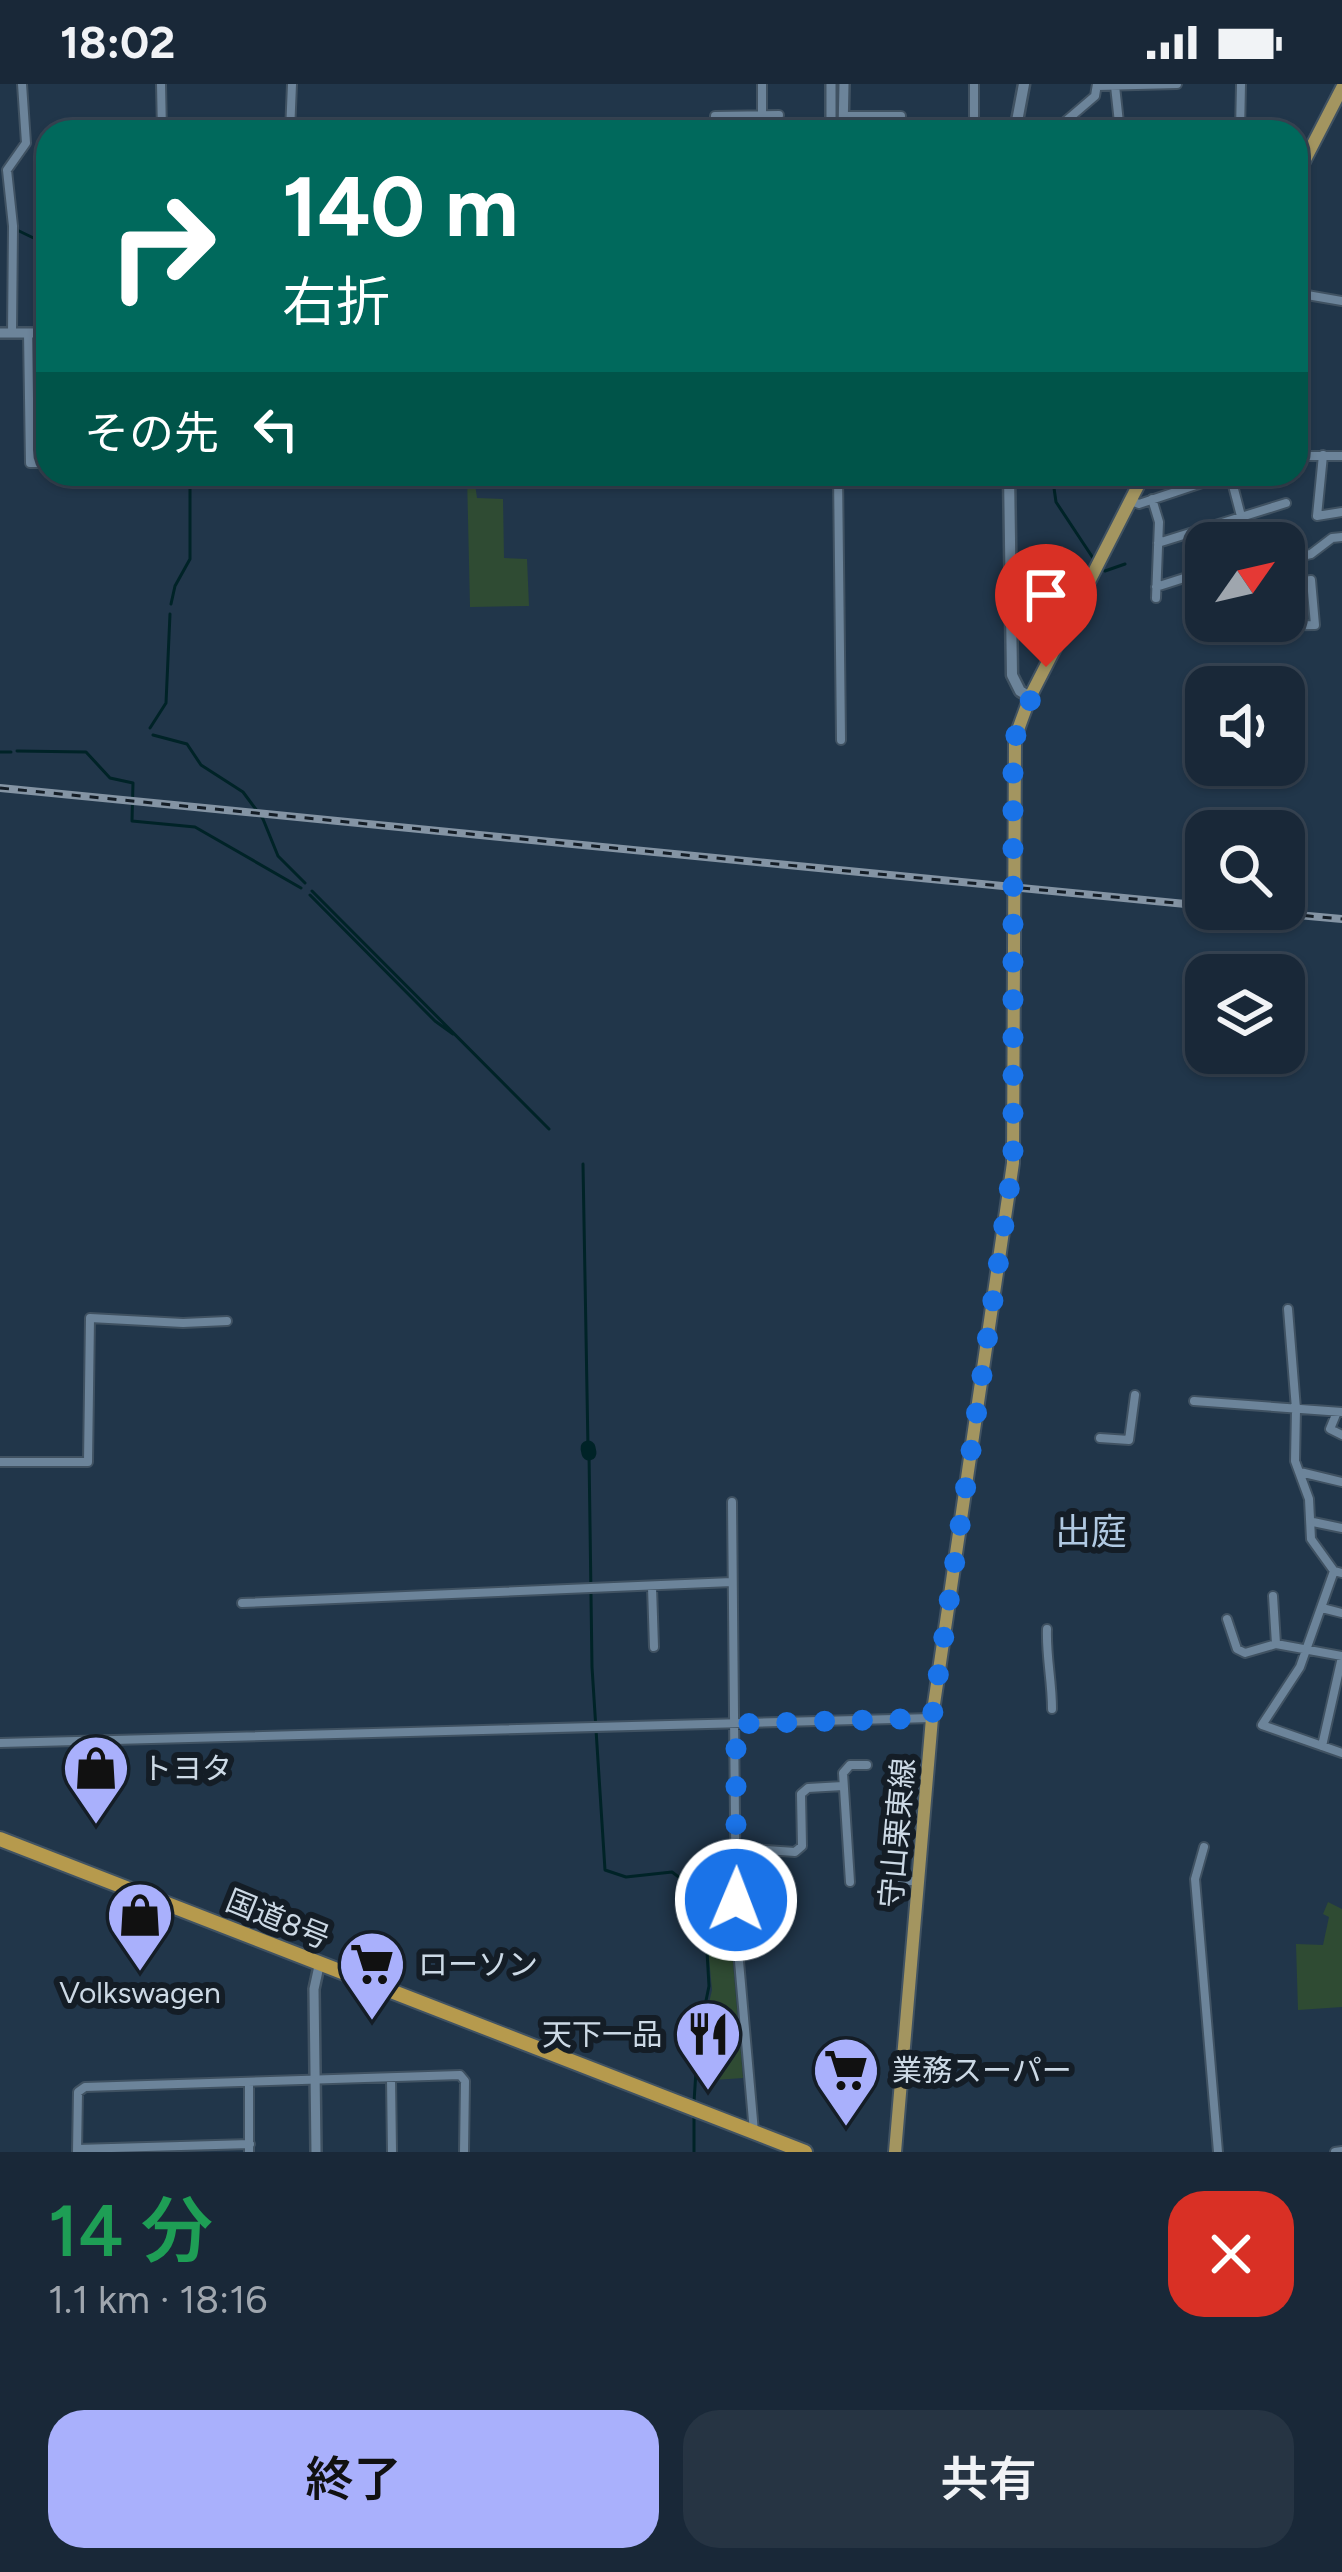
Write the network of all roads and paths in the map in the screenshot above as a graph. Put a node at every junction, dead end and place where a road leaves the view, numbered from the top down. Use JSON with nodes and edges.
{"nodes":[{"id":1,"x":22,"y":84,"type":"edge"},
{"id":2,"x":161,"y":84,"type":"edge"},
{"id":3,"x":292,"y":84,"type":"edge"},
{"id":4,"x":762,"y":84,"type":"edge"},
{"id":5,"x":831,"y":84,"type":"edge"},
{"id":6,"x":844,"y":84,"type":"edge"},
{"id":7,"x":974,"y":84,"type":"edge"},
{"id":8,"x":1024,"y":84,"type":"edge"},
{"id":9,"x":1177,"y":84,"type":"edge"},
{"id":10,"x":1241,"y":84,"type":"edge"},
{"id":11,"x":1102,"y":86,"type":"edge"},
{"id":12,"x":1342,"y":88,"type":"edge"},
{"id":13,"x":762,"y":115,"type":"junction"},
{"id":14,"x":779,"y":115,"type":"dead end"},
{"id":15,"x":844,"y":116,"type":"junction"},
{"id":16,"x":901,"y":116,"type":"dead end"},
{"id":17,"x":162,"y":120,"type":"edge"},
{"id":18,"x":290,"y":120,"type":"edge"},
{"id":19,"x":716,"y":120,"type":"edge"},
{"id":20,"x":831,"y":120,"type":"edge"},
{"id":21,"x":844,"y":120,"type":"edge"},
{"id":22,"x":974,"y":120,"type":"edge"},
{"id":23,"x":1017,"y":120,"type":"edge"},
{"id":24,"x":1068,"y":120,"type":"edge"},
{"id":25,"x":1115,"y":120,"type":"edge"},
{"id":26,"x":1240,"y":120,"type":"edge"},
{"id":27,"x":1308,"y":154,"type":"edge"},
{"id":28,"x":1308,"y":295,"type":"edge"},
{"id":29,"x":1342,"y":301,"type":"edge"},
{"id":30,"x":6,"y":333,"type":"edge"},
{"id":31,"x":28,"y":333,"type":"junction"},
{"id":32,"x":36,"y":333,"type":"edge"},
{"id":33,"x":1322,"y":455,"type":"junction"},
{"id":34,"x":1308,"y":456,"type":"edge"},
{"id":35,"x":1342,"y":456,"type":"edge"},
{"id":36,"x":36,"y":463,"type":"edge"},
{"id":37,"x":838,"y":486,"type":"edge"},
{"id":38,"x":1009,"y":486,"type":"edge"},
{"id":39,"x":1138,"y":486,"type":"edge"},
{"id":40,"x":1192,"y":486,"type":"edge"},
{"id":41,"x":1233,"y":486,"type":"edge"},
{"id":42,"x":1152,"y":499,"type":"junction"},
{"id":43,"x":1131,"y":501,"type":"junction"},
{"id":44,"x":1286,"y":502,"type":"dead end"},
{"id":45,"x":1342,"y":512,"type":"edge"},
{"id":46,"x":1243,"y":516,"type":"junction"},
{"id":47,"x":1244,"y":522,"type":"edge"},
{"id":48,"x":1342,"y":537,"type":"edge"},
{"id":49,"x":1158,"y":543,"type":"junction"},
{"id":50,"x":1305,"y":555,"type":"edge"},
{"id":51,"x":1185,"y":578,"type":"edge"},
{"id":52,"x":1305,"y":581,"type":"edge"},
{"id":53,"x":1156,"y":587,"type":"junction"},
{"id":54,"x":1156,"y":598,"type":"dead end"},
{"id":55,"x":1305,"y":625,"type":"edge"},
{"id":56,"x":1030,"y":697,"type":"junction"},
{"id":57,"x":842,"y":740,"type":"dead end"},
{"id":58,"x":1288,"y":1309,"type":"dead end"},
{"id":59,"x":227,"y":1321,"type":"dead end"},
{"id":60,"x":1135,"y":1395,"type":"dead end"},
{"id":61,"x":1194,"y":1401,"type":"dead end"},
{"id":62,"x":1295,"y":1409,"type":"junction"},
{"id":63,"x":1340,"y":1412,"type":"edge"},
{"id":64,"x":1342,"y":1435,"type":"edge"},
{"id":65,"x":1100,"y":1438,"type":"dead end"},
{"id":66,"x":0,"y":1462,"type":"edge"},
{"id":67,"x":1298,"y":1472,"type":"junction"},
{"id":68,"x":1342,"y":1482,"type":"edge"},
{"id":69,"x":732,"y":1502,"type":"dead end"},
{"id":70,"x":1313,"y":1522,"type":"junction"},
{"id":71,"x":1342,"y":1528,"type":"edge"},
{"id":72,"x":1338,"y":1572,"type":"edge"},
{"id":73,"x":732,"y":1582,"type":"junction"},
{"id":74,"x":652,"y":1587,"type":"junction"},
{"id":75,"x":1273,"y":1596,"type":"dead end"},
{"id":76,"x":242,"y":1603,"type":"dead end"},
{"id":77,"x":1322,"y":1608,"type":"junction"},
{"id":78,"x":1342,"y":1612,"type":"edge"},
{"id":79,"x":1227,"y":1619,"type":"dead end"},
{"id":80,"x":1047,"y":1629,"type":"dead end"},
{"id":81,"x":1276,"y":1644,"type":"junction"},
{"id":82,"x":654,"y":1647,"type":"dead end"},
{"id":83,"x":1309,"y":1648,"type":"junction"},
{"id":84,"x":1342,"y":1656,"type":"edge"},
{"id":85,"x":1052,"y":1709,"type":"dead end"},
{"id":86,"x":932,"y":1718,"type":"junction"},
{"id":87,"x":736,"y":1724,"type":"junction"},
{"id":88,"x":0,"y":1743,"type":"edge"},
{"id":89,"x":1322,"y":1746,"type":"junction"},
{"id":90,"x":1342,"y":1753,"type":"edge"},
{"id":91,"x":867,"y":1765,"type":"dead end"},
{"id":92,"x":843,"y":1786,"type":"junction"},
{"id":93,"x":0,"y":1839,"type":"edge"},
{"id":94,"x":1204,"y":1847,"type":"dead end"},
{"id":95,"x":737,"y":1848,"type":"junction"},
{"id":96,"x":886,"y":1880,"type":"dead end"},
{"id":97,"x":917,"y":1881,"type":"junction"},
{"id":98,"x":850,"y":1882,"type":"dead end"},
{"id":99,"x":319,"y":1966,"type":"junction"},
{"id":100,"x":391,"y":2078,"type":"junction"},
{"id":101,"x":316,"y":2080,"type":"junction"},
{"id":102,"x":249,"y":2083,"type":"junction"},
{"id":103,"x":754,"y":2132,"type":"junction"},
{"id":104,"x":249,"y":2148,"type":"edge"},
{"id":105,"x":140,"y":2150,"type":"edge"},
{"id":106,"x":77,"y":2151,"type":"edge"},
{"id":107,"x":316,"y":2152,"type":"edge"},
{"id":108,"x":392,"y":2152,"type":"edge"},
{"id":109,"x":464,"y":2152,"type":"edge"},
{"id":110,"x":805,"y":2152,"type":"edge"},
{"id":111,"x":895,"y":2152,"type":"edge"},
{"id":112,"x":1218,"y":2152,"type":"edge"}],
"edges":[{"from":1,"to":30,"type":"street"},
{"from":2,"to":17,"type":"street"},
{"from":3,"to":18,"type":"street"},
{"from":4,"to":13,"type":"street"},
{"from":5,"to":20,"type":"street"},
{"from":6,"to":15,"type":"street"},
{"from":7,"to":22,"type":"street"},
{"from":8,"to":23,"type":"main road"},
{"from":9,"to":11,"type":"street"},
{"from":10,"to":26,"type":"street"},
{"from":11,"to":24,"type":"street"},
{"from":11,"to":25,"type":"street"},
{"from":12,"to":27,"type":"main road"},
{"from":13,"to":14,"type":"street"},
{"from":13,"to":19,"type":"street"},
{"from":15,"to":16,"type":"street"},
{"from":15,"to":21,"type":"street"},
{"from":28,"to":29,"type":"street"},
{"from":30,"to":31,"type":"street"},
{"from":31,"to":32,"type":"street"},
{"from":31,"to":36,"type":"street"},
{"from":33,"to":34,"type":"street"},
{"from":33,"to":35,"type":"street"},
{"from":33,"to":45,"type":"street"},
{"from":37,"to":57,"type":"street"},
{"from":38,"to":56,"type":"main road"},
{"from":39,"to":43,"type":"main road","name":"守山栗東線"},
{"from":40,"to":42,"type":"street"},
{"from":41,"to":46,"type":"street"},
{"from":42,"to":43,"type":"street"},
{"from":42,"to":49,"type":"street"},
{"from":43,"to":56,"type":"main road","name":"守山栗東線"},
{"from":44,"to":46,"type":"street"},
{"from":46,"to":47,"type":"street"},
{"from":46,"to":49,"type":"street"},
{"from":48,"to":50,"type":"street"},
{"from":49,"to":53,"type":"street"},
{"from":51,"to":53,"type":"street"},
{"from":52,"to":55,"type":"street"},
{"from":53,"to":54,"type":"street"},
{"from":56,"to":86,"type":"main road","name":"守山栗東線"},
{"from":58,"to":62,"type":"street"},
{"from":59,"to":66,"type":"street"},
{"from":60,"to":65,"type":"street"},
{"from":61,"to":62,"type":"street"},
{"from":62,"to":63,"type":"street"},
{"from":62,"to":67,"type":"street"},
{"from":63,"to":64,"type":"street"},
{"from":67,"to":68,"type":"street"},
{"from":67,"to":70,"type":"street"},
{"from":69,"to":73,"type":"street"},
{"from":70,"to":71,"type":"street"},
{"from":70,"to":72,"type":"street"},
{"from":72,"to":77,"type":"street"},
{"from":73,"to":74,"type":"street"},
{"from":73,"to":87,"type":"street"},
{"from":74,"to":76,"type":"street"},
{"from":74,"to":82,"type":"street"},
{"from":75,"to":81,"type":"street"},
{"from":77,"to":78,"type":"street"},
{"from":77,"to":83,"type":"street"},
{"from":79,"to":81,"type":"street"},
{"from":80,"to":85,"type":"street"},
{"from":81,"to":83,"type":"street"},
{"from":83,"to":84,"type":"street"},
{"from":83,"to":89,"type":"street"},
{"from":84,"to":89,"type":"street"},
{"from":86,"to":87,"type":"street"},
{"from":86,"to":97,"type":"main road","name":"守山栗東線"},
{"from":87,"to":88,"type":"street"},
{"from":87,"to":95,"type":"street"},
{"from":89,"to":90,"type":"street"},
{"from":91,"to":92,"type":"street"},
{"from":92,"to":95,"type":"street"},
{"from":92,"to":98,"type":"street"},
{"from":93,"to":99,"type":"highway","name":"国道8号"},
{"from":94,"to":112,"type":"street"},
{"from":95,"to":103,"type":"street"},
{"from":96,"to":97,"type":"street"},
{"from":97,"to":111,"type":"main road","name":"守山栗東線"},
{"from":99,"to":101,"type":"street"},
{"from":99,"to":103,"type":"highway","name":"国道8号"},
{"from":100,"to":101,"type":"street"},
{"from":100,"to":108,"type":"street"},
{"from":100,"to":109,"type":"street"},
{"from":101,"to":102,"type":"street"},
{"from":101,"to":107,"type":"street"},
{"from":102,"to":104,"type":"street"},
{"from":102,"to":106,"type":"street"},
{"from":103,"to":110,"type":"highway","name":"国道8号"},
{"from":104,"to":105,"type":"street"},
{"from":105,"to":106,"type":"street"}]}
